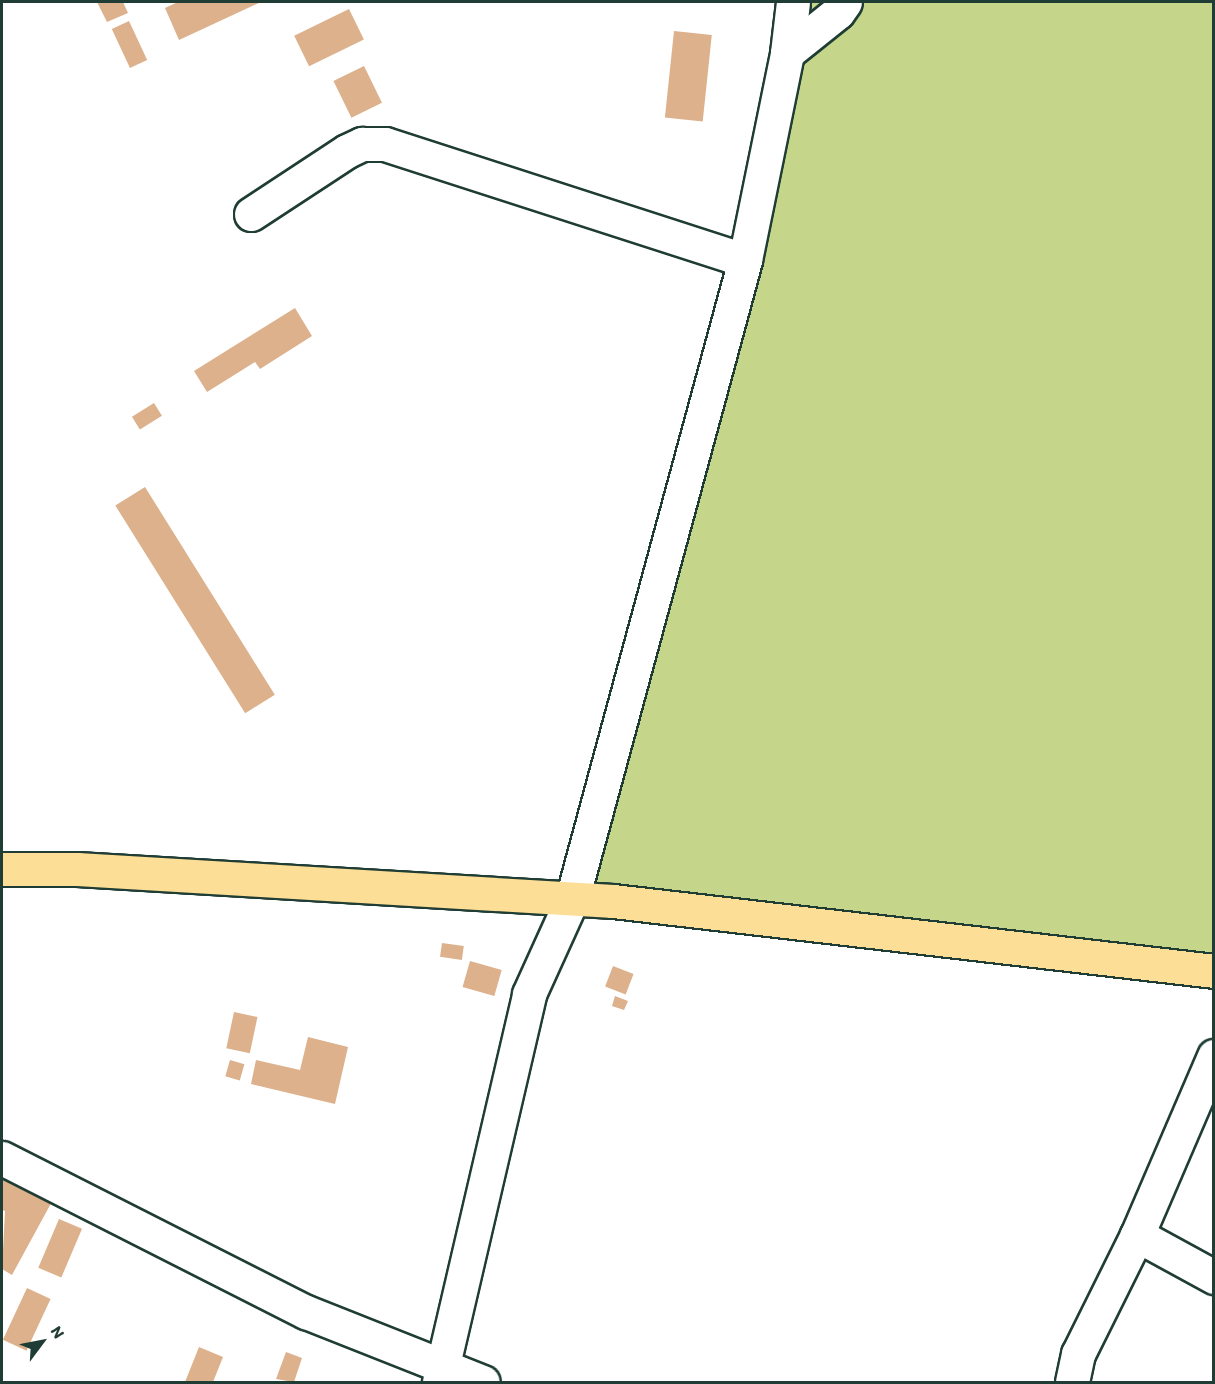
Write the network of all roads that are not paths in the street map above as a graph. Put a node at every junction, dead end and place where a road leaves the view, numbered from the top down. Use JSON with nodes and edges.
{"nodes":[{"id":1,"x":793,"y":2,"type":"edge"},
{"id":2,"x":844,"y":2,"type":"edge"},
{"id":3,"x":787,"y":52,"type":"junction"},
{"id":4,"x":251,"y":214,"type":"dead end"},
{"id":5,"x":745,"y":260,"type":"junction"},
{"id":6,"x":2,"y":869,"type":"edge"},
{"id":7,"x":572,"y":899,"type":"junction"},
{"id":8,"x":1214,"y":971,"type":"edge"},
{"id":9,"x":1214,"y":1056,"type":"edge"},
{"id":10,"x":2,"y":1158,"type":"edge"},
{"id":11,"x":1137,"y":1235,"type":"junction"},
{"id":12,"x":1214,"y":1277,"type":"edge"},
{"id":13,"x":441,"y":1373,"type":"edge"},
{"id":14,"x":483,"y":1383,"type":"edge"},
{"id":15,"x":1072,"y":1383,"type":"edge"}],
"edges":[{"from":1,"to":3,"type":"street"},
{"from":2,"to":3,"type":"street"},
{"from":3,"to":5,"type":"street"},
{"from":4,"to":5,"type":"street"},
{"from":5,"to":7,"type":"street"},
{"from":6,"to":7,"type":"main road"},
{"from":7,"to":8,"type":"main road"},
{"from":7,"to":13,"type":"street"},
{"from":9,"to":11,"type":"street"},
{"from":10,"to":13,"type":"street"},
{"from":11,"to":12,"type":"street"},
{"from":11,"to":15,"type":"street"},
{"from":13,"to":14,"type":"street"}]}
